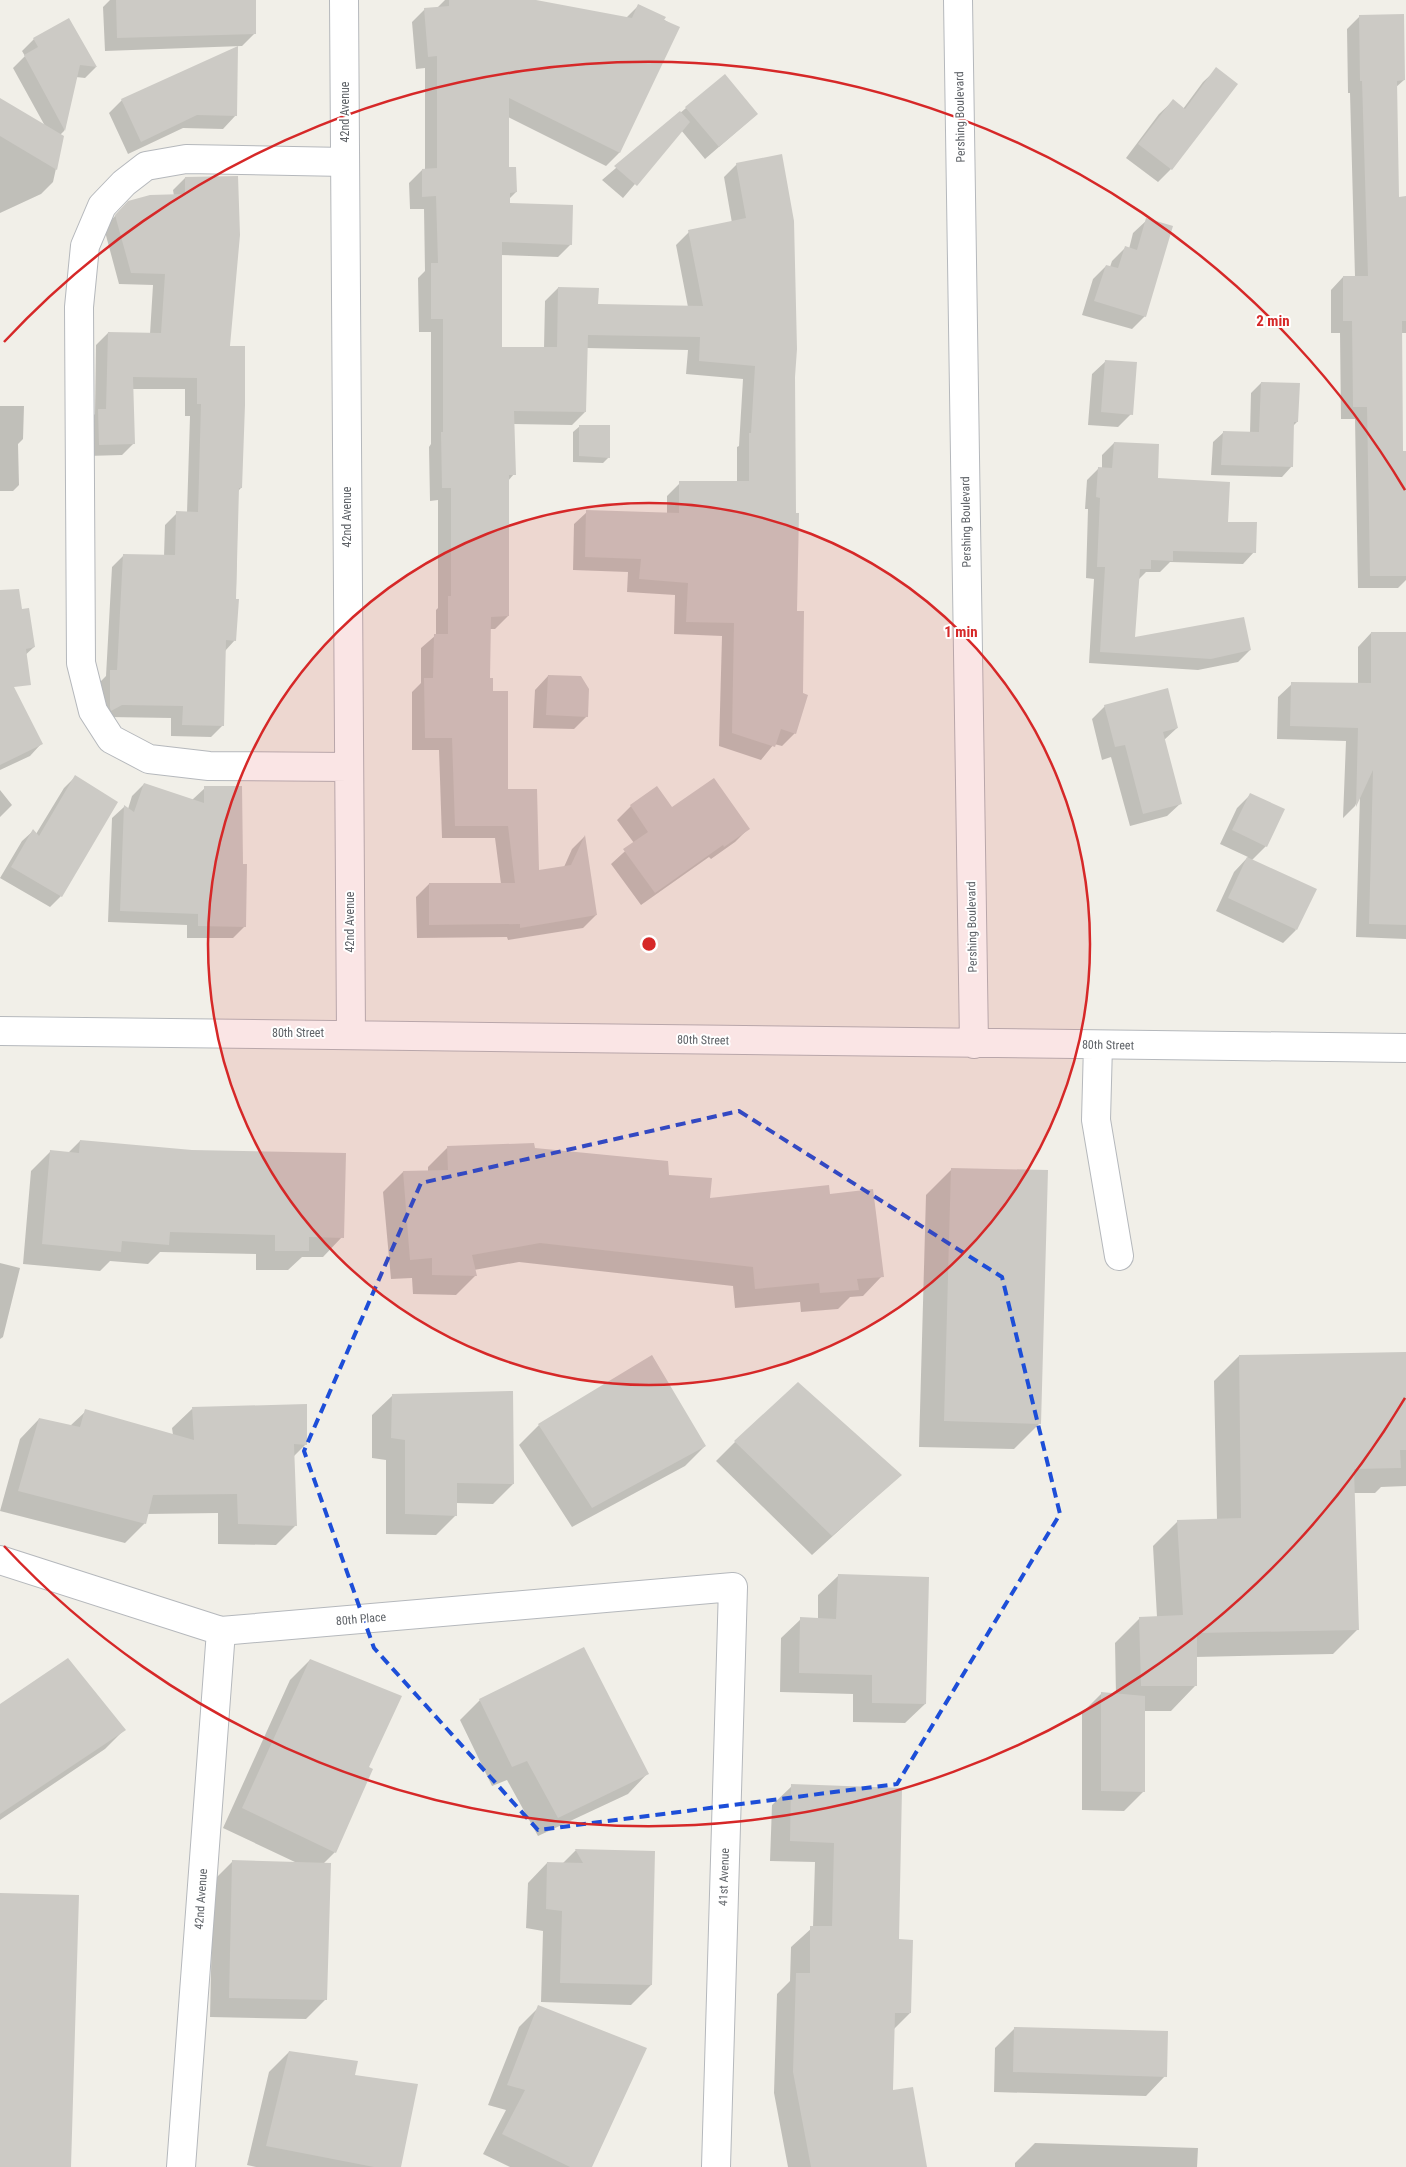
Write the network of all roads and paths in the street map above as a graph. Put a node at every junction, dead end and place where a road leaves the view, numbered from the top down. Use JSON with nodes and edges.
{"nodes":[{"id":1,"x":344,"y":0,"type":"edge"},
{"id":2,"x":958,"y":0,"type":"edge"},
{"id":3,"x":345,"y":162,"type":"junction"},
{"id":4,"x":349,"y":767,"type":"junction"},
{"id":5,"x":0,"y":1031,"type":"edge"},
{"id":6,"x":351,"y":1034,"type":"junction"},
{"id":7,"x":974,"y":1044,"type":"junction"},
{"id":8,"x":1098,"y":1045,"type":"junction"},
{"id":9,"x":1406,"y":1048,"type":"edge"},
{"id":10,"x":1119,"y":1256,"type":"dead end"},
{"id":11,"x":0,"y":1560,"type":"edge"},
{"id":12,"x":732,"y":1587,"type":"joint"},
{"id":13,"x":222,"y":1631,"type":"junction"},
{"id":14,"x":181,"y":2167,"type":"edge"},
{"id":15,"x":716,"y":2167,"type":"edge"}],
"edges":[{"from":1,"to":3,"type":"street","name":"42nd Avenue"},
{"from":2,"to":7,"type":"street","name":"Pershing Boulevard"},
{"from":3,"to":4,"type":"street","name":"42nd Avenue"},
{"from":3,"to":4,"type":"street"},
{"from":4,"to":6,"type":"street","name":"42nd Avenue"},
{"from":5,"to":6,"type":"street","name":"80th Street"},
{"from":6,"to":7,"type":"street","name":"80th Street"},
{"from":7,"to":8,"type":"street","name":"80th Street"},
{"from":8,"to":9,"type":"street","name":"80th Street"},
{"from":8,"to":10,"type":"street"},
{"from":11,"to":13,"type":"street","name":"80th Place"},
{"from":12,"to":13,"type":"street","name":"80th Place"},
{"from":12,"to":15,"type":"street","name":"41st Avenue"},
{"from":13,"to":14,"type":"street","name":"42nd Avenue"}]}
